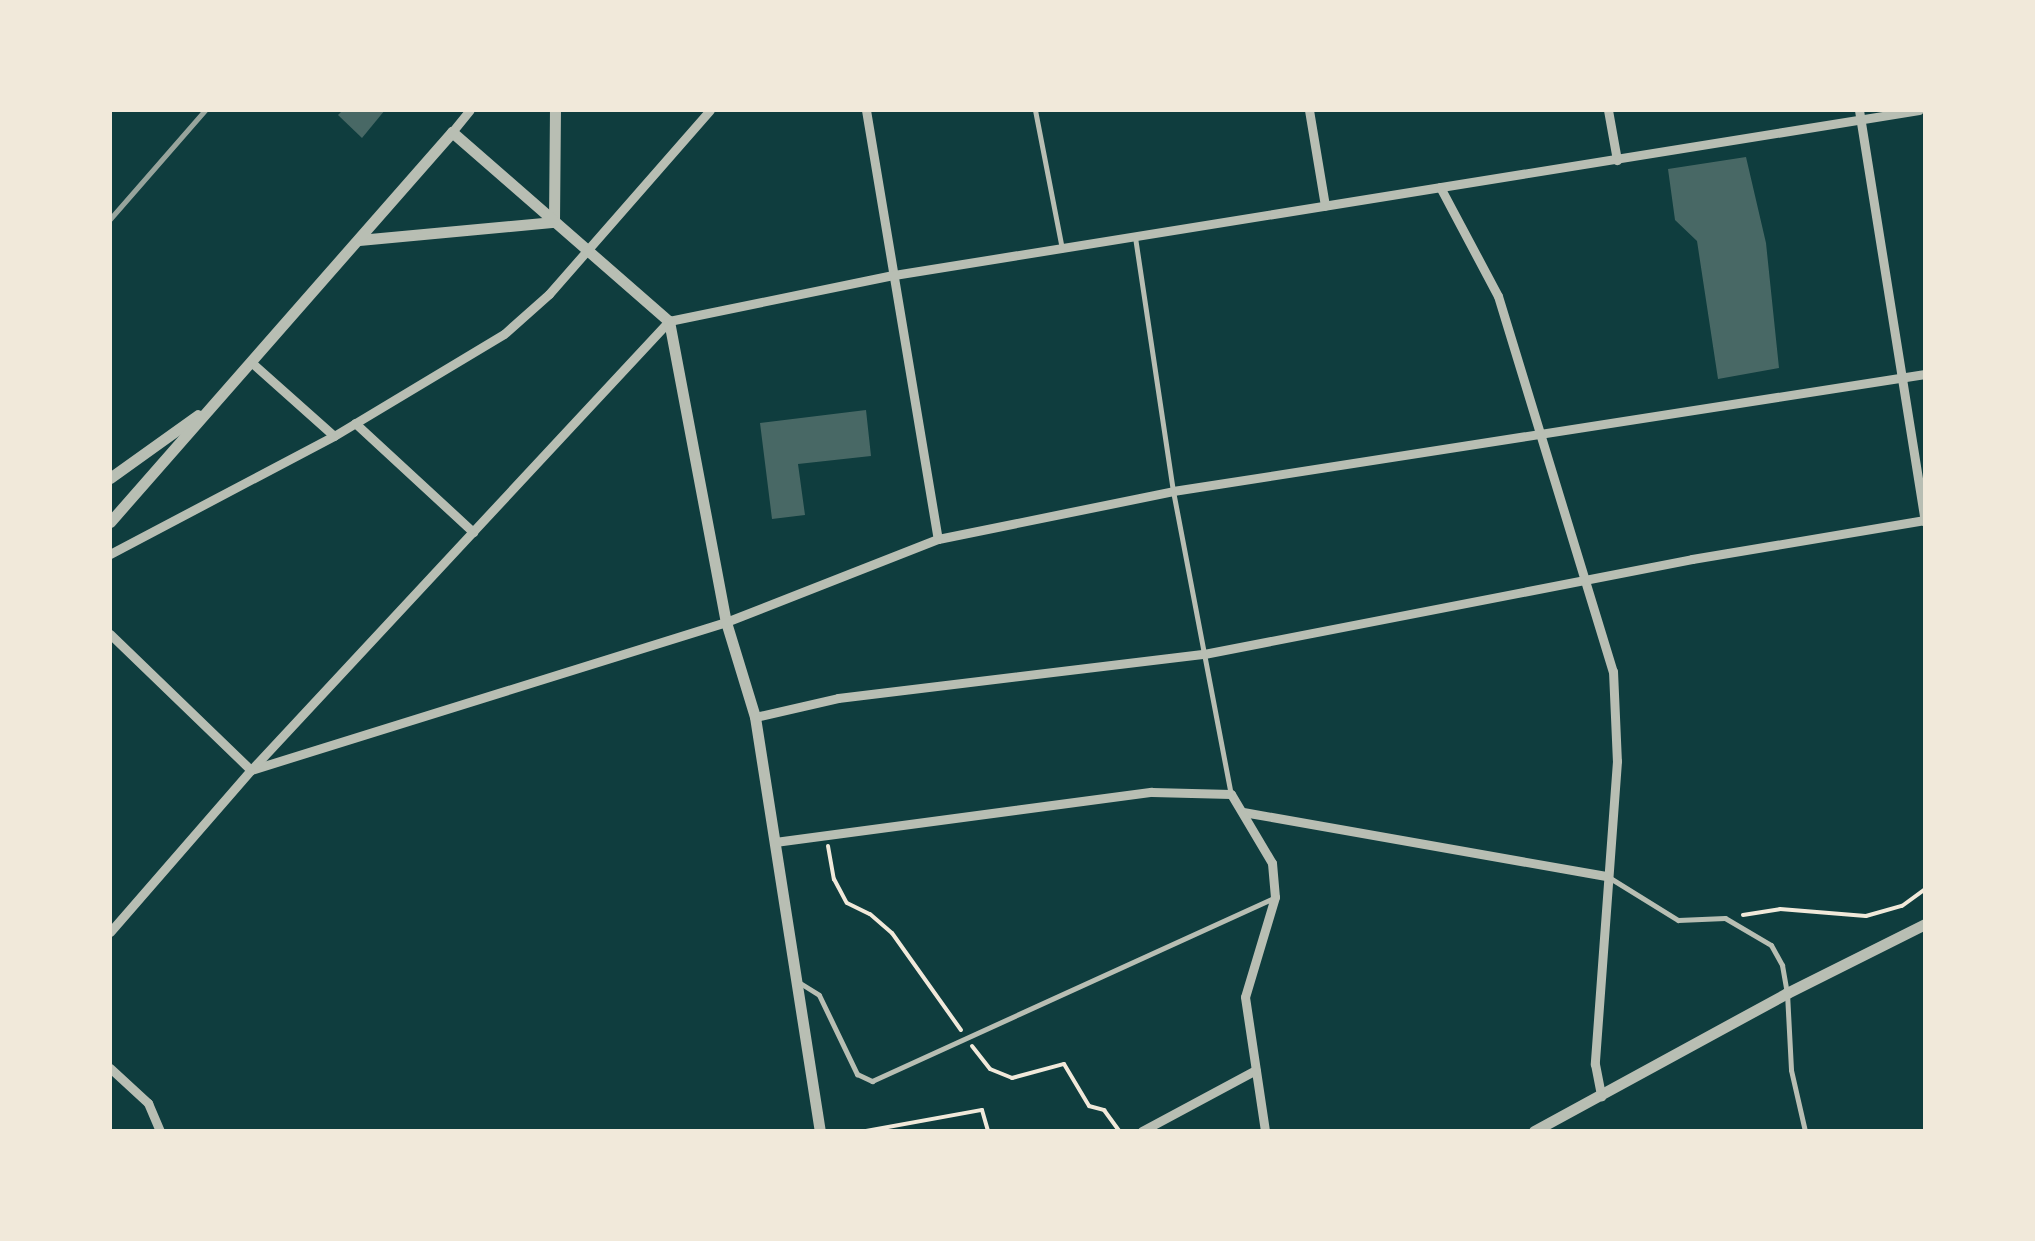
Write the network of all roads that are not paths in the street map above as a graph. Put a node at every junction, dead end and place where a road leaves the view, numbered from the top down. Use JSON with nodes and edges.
{"nodes":[{"id":1,"x":470,"y":110,"type":"edge"},
{"id":2,"x":555,"y":110,"type":"edge"},
{"id":3,"x":710,"y":110,"type":"edge"},
{"id":4,"x":866,"y":110,"type":"edge"},
{"id":5,"x":1035,"y":110,"type":"edge"},
{"id":6,"x":1308,"y":110,"type":"edge"},
{"id":7,"x":1608,"y":110,"type":"edge"},
{"id":8,"x":1919,"y":110,"type":"edge"},
{"id":9,"x":1860,"y":115,"type":"edge"},
{"id":10,"x":452,"y":132,"type":"junction"},
{"id":11,"x":1618,"y":160,"type":"junction"},
{"id":12,"x":1440,"y":188,"type":"junction"},
{"id":13,"x":1325,"y":206,"type":"junction"},
{"id":14,"x":554,"y":222,"type":"junction"},
{"id":15,"x":1136,"y":238,"type":"junction"},
{"id":16,"x":359,"y":240,"type":"junction"},
{"id":17,"x":588,"y":250,"type":"junction"},
{"id":18,"x":1062,"y":250,"type":"junction"},
{"id":19,"x":894,"y":275,"type":"junction"},
{"id":20,"x":669,"y":321,"type":"junction"},
{"id":21,"x":250,"y":362,"type":"junction"},
{"id":22,"x":1925,"y":374,"type":"edge"},
{"id":23,"x":1904,"y":377,"type":"junction"},
{"id":24,"x":217,"y":401,"type":"junction"},
{"id":25,"x":356,"y":422,"type":"junction"},
{"id":26,"x":1540,"y":432,"type":"junction"},
{"id":27,"x":334,"y":436,"type":"junction"},
{"id":28,"x":110,"y":478,"type":"edge"},
{"id":29,"x":1173,"y":491,"type":"junction"},
{"id":30,"x":110,"y":522,"type":"edge"},
{"id":31,"x":1925,"y":522,"type":"edge"},
{"id":32,"x":472,"y":532,"type":"junction"},
{"id":33,"x":938,"y":540,"type":"junction"},
{"id":34,"x":110,"y":554,"type":"edge"},
{"id":35,"x":1586,"y":580,"type":"junction"},
{"id":36,"x":726,"y":622,"type":"junction"},
{"id":37,"x":110,"y":634,"type":"edge"},
{"id":38,"x":1204,"y":654,"type":"junction"},
{"id":39,"x":755,"y":718,"type":"junction"},
{"id":40,"x":252,"y":770,"type":"junction"},
{"id":41,"x":1231,"y":794,"type":"junction"},
{"id":42,"x":1243,"y":812,"type":"junction"},
{"id":43,"x":774,"y":842,"type":"junction"},
{"id":44,"x":1607,"y":876,"type":"junction"},
{"id":45,"x":1276,"y":897,"type":"junction"},
{"id":46,"x":1925,"y":924,"type":"edge"},
{"id":47,"x":110,"y":932,"type":"edge"},
{"id":48,"x":800,"y":982,"type":"junction"},
{"id":49,"x":1788,"y":993,"type":"junction"},
{"id":50,"x":110,"y":1068,"type":"edge"},
{"id":51,"x":1256,"y":1070,"type":"junction"},
{"id":52,"x":1602,"y":1098,"type":"junction"},
{"id":53,"x":160,"y":1131,"type":"edge"},
{"id":54,"x":820,"y":1131,"type":"edge"},
{"id":55,"x":1142,"y":1131,"type":"edge"},
{"id":56,"x":1266,"y":1131,"type":"edge"},
{"id":57,"x":1534,"y":1131,"type":"edge"},
{"id":58,"x":1805,"y":1131,"type":"edge"}],
"edges":[{"from":1,"to":10,"type":"street"},
{"from":2,"to":14,"type":"street"},
{"from":3,"to":17,"type":"street"},
{"from":4,"to":19,"type":"street"},
{"from":5,"to":18,"type":"lane"},
{"from":6,"to":13,"type":"street"},
{"from":7,"to":11,"type":"street"},
{"from":8,"to":9,"type":"street"},
{"from":9,"to":11,"type":"street"},
{"from":9,"to":23,"type":"street"},
{"from":10,"to":14,"type":"street"},
{"from":10,"to":16,"type":"street"},
{"from":11,"to":12,"type":"street"},
{"from":12,"to":13,"type":"street"},
{"from":12,"to":26,"type":"street"},
{"from":13,"to":15,"type":"street"},
{"from":14,"to":16,"type":"street"},
{"from":14,"to":17,"type":"street"},
{"from":15,"to":18,"type":"street"},
{"from":15,"to":29,"type":"lane"},
{"from":16,"to":21,"type":"street"},
{"from":17,"to":20,"type":"street"},
{"from":17,"to":25,"type":"street"},
{"from":18,"to":19,"type":"street"},
{"from":19,"to":20,"type":"street"},
{"from":19,"to":33,"type":"street"},
{"from":20,"to":32,"type":"street"},
{"from":20,"to":36,"type":"street"},
{"from":21,"to":24,"type":"street"},
{"from":21,"to":27,"type":"street"},
{"from":22,"to":23,"type":"street"},
{"from":23,"to":26,"type":"street"},
{"from":23,"to":31,"type":"street"},
{"from":24,"to":28,"type":"street"},
{"from":24,"to":30,"type":"street"},
{"from":25,"to":27,"type":"street"},
{"from":25,"to":32,"type":"street"},
{"from":26,"to":29,"type":"street"},
{"from":26,"to":35,"type":"street"},
{"from":27,"to":34,"type":"street"},
{"from":29,"to":33,"type":"street"},
{"from":29,"to":38,"type":"lane"},
{"from":31,"to":35,"type":"street"},
{"from":32,"to":40,"type":"street"},
{"from":33,"to":36,"type":"street"},
{"from":35,"to":38,"type":"street"},
{"from":35,"to":44,"type":"street"},
{"from":36,"to":39,"type":"street"},
{"from":36,"to":40,"type":"street"},
{"from":37,"to":40,"type":"street"},
{"from":38,"to":39,"type":"street"},
{"from":38,"to":41,"type":"lane"},
{"from":39,"to":43,"type":"street"},
{"from":40,"to":47,"type":"street"},
{"from":41,"to":42,"type":"street"},
{"from":41,"to":43,"type":"street"},
{"from":42,"to":44,"type":"street"},
{"from":42,"to":45,"type":"street"},
{"from":43,"to":48,"type":"street"},
{"from":44,"to":49,"type":"lane"},
{"from":44,"to":52,"type":"street"},
{"from":45,"to":48,"type":"lane"},
{"from":45,"to":51,"type":"street"},
{"from":46,"to":49,"type":"street"},
{"from":48,"to":54,"type":"street"},
{"from":49,"to":52,"type":"street"},
{"from":49,"to":58,"type":"lane"},
{"from":50,"to":53,"type":"street"},
{"from":51,"to":55,"type":"street"},
{"from":51,"to":56,"type":"street"},
{"from":52,"to":57,"type":"street"}]}
